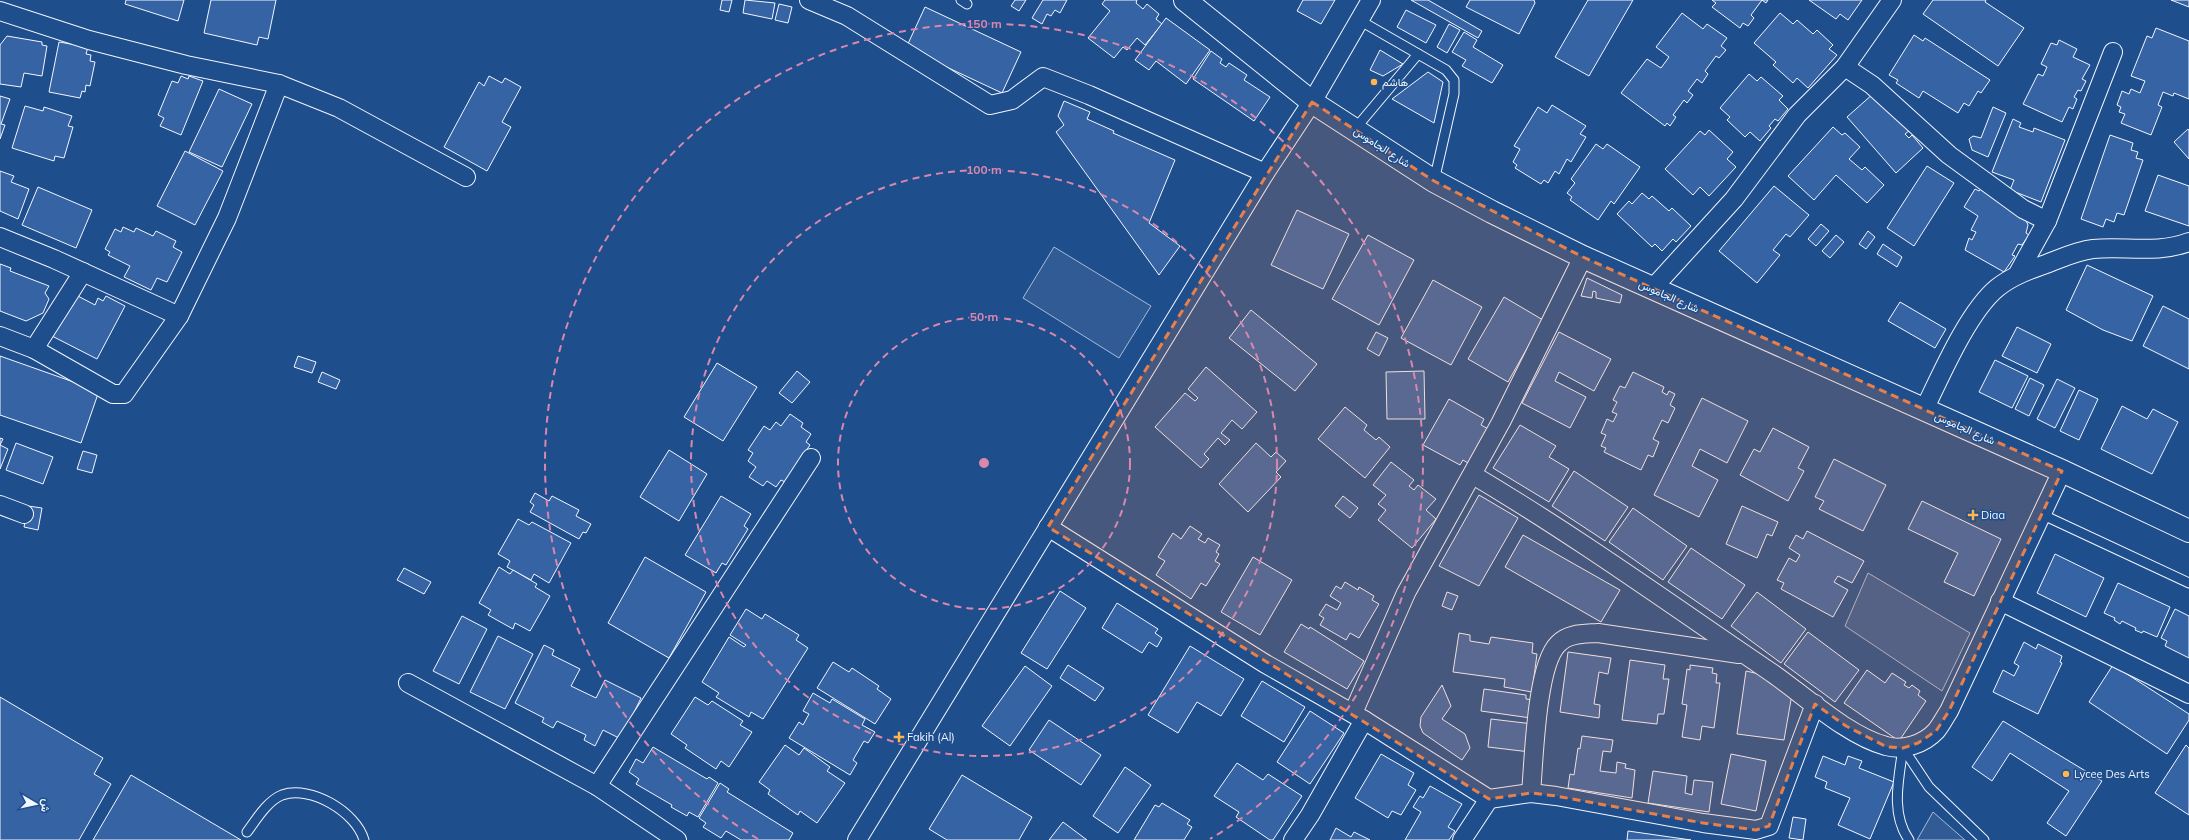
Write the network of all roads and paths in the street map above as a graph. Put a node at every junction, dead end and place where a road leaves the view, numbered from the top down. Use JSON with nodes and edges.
{"nodes":[{"id":1,"x":809,"y":0,"type":"edge"},
{"id":2,"x":1185,"y":0,"type":"edge"},
{"id":3,"x":1371,"y":0,"type":"edge"},
{"id":4,"x":1892,"y":0,"type":"edge"},
{"id":5,"x":0,"y":11,"type":"edge"},
{"id":6,"x":1359,"y":20,"type":"junction"},
{"id":7,"x":2113,"y":52,"type":"dead end"},
{"id":8,"x":1418,"y":54,"type":"junction"},
{"id":9,"x":1845,"y":67,"type":"junction"},
{"id":10,"x":279,"y":84,"type":"junction"},
{"id":11,"x":1312,"y":102,"type":"junction"},
{"id":12,"x":1355,"y":129,"type":"junction"},
{"id":13,"x":1265,"y":174,"type":"junction"},
{"id":14,"x":466,"y":177,"type":"dead end"},
{"id":15,"x":1434,"y":180,"type":"junction"},
{"id":16,"x":2048,"y":221,"type":"junction"},
{"id":17,"x":0,"y":237,"type":"edge"},
{"id":18,"x":2189,"y":242,"type":"edge"},
{"id":19,"x":1583,"y":257,"type":"junction"},
{"id":20,"x":83,"y":272,"type":"junction"},
{"id":21,"x":2017,"y":275,"type":"junction"},
{"id":22,"x":1652,"y":289,"type":"junction"},
{"id":23,"x":179,"y":316,"type":"junction"},
{"id":24,"x":0,"y":336,"type":"edge"},
{"id":25,"x":34,"y":349,"type":"junction"},
{"id":26,"x":1924,"y":410,"type":"junction"},
{"id":27,"x":811,"y":458,"type":"dead end"},
{"id":28,"x":2062,"y":471,"type":"junction"},
{"id":29,"x":1473,"y":475,"type":"junction"},
{"id":30,"x":0,"y":505,"type":"edge"},
{"id":31,"x":24,"y":514,"type":"dead end"},
{"id":32,"x":2041,"y":514,"type":"junction"},
{"id":33,"x":1048,"y":528,"type":"junction"},
{"id":34,"x":2189,"y":530,"type":"edge"},
{"id":35,"x":2189,"y":582,"type":"edge"},
{"id":36,"x":2000,"y":601,"type":"junction"},
{"id":37,"x":1746,"y":656,"type":"junction"},
{"id":38,"x":408,"y":683,"type":"dead end"},
{"id":39,"x":2189,"y":694,"type":"edge"},
{"id":40,"x":1815,"y":704,"type":"junction"},
{"id":41,"x":1358,"y":717,"type":"junction"},
{"id":42,"x":1903,"y":748,"type":"junction"},
{"id":43,"x":597,"y":786,"type":"junction"},
{"id":44,"x":1531,"y":793,"type":"junction"},
{"id":45,"x":1489,"y":799,"type":"junction"},
{"id":46,"x":246,"y":832,"type":"dead end"},
{"id":47,"x":364,"y":840,"type":"edge"},
{"id":48,"x":677,"y":840,"type":"edge"},
{"id":49,"x":857,"y":840,"type":"edge"},
{"id":50,"x":1293,"y":840,"type":"edge"},
{"id":51,"x":1462,"y":840,"type":"edge"},
{"id":52,"x":1909,"y":840,"type":"edge"},
{"id":53,"x":1984,"y":840,"type":"edge"}],
"edges":[{"from":1,"to":13,"type":"street"},
{"from":2,"to":11,"type":"street","name":"شارع الجاموس"},
{"from":3,"to":6,"type":"street"},
{"from":4,"to":9,"type":"street"},
{"from":5,"to":10,"type":"street"},
{"from":6,"to":8,"type":"lane"},
{"from":6,"to":11,"type":"street"},
{"from":7,"to":16,"type":"street"},
{"from":8,"to":12,"type":"lane"},
{"from":8,"to":15,"type":"lane"},
{"from":9,"to":16,"type":"street"},
{"from":9,"to":22,"type":"street"},
{"from":10,"to":14,"type":"street"},
{"from":10,"to":23,"type":"street"},
{"from":11,"to":12,"type":"street","name":"شارع الجاموس"},
{"from":11,"to":13,"type":"street"},
{"from":12,"to":15,"type":"street","name":"شارع الجاموس"},
{"from":13,"to":33,"type":"street"},
{"from":15,"to":19,"type":"street","name":"شارع الجاموس"},
{"from":16,"to":21,"type":"street"},
{"from":17,"to":20,"type":"street"},
{"from":18,"to":21,"type":"street"},
{"from":19,"to":22,"type":"street","name":"شارع الجاموس"},
{"from":19,"to":29,"type":"street"},
{"from":20,"to":23,"type":"street"},
{"from":20,"to":25,"type":"street"},
{"from":21,"to":26,"type":"street"},
{"from":22,"to":26,"type":"street","name":"شارع الجاموس"},
{"from":23,"to":25,"type":"street"},
{"from":24,"to":25,"type":"street"},
{"from":26,"to":28,"type":"street","name":"شارع الجاموس"},
{"from":27,"to":43,"type":"street"},
{"from":28,"to":32,"type":"street"},
{"from":28,"to":34,"type":"street","name":"شارع الجاموس"},
{"from":29,"to":37,"type":"street"},
{"from":29,"to":41,"type":"street"},
{"from":30,"to":31,"type":"street"},
{"from":32,"to":35,"type":"lane"},
{"from":32,"to":36,"type":"street"},
{"from":33,"to":41,"type":"street"},
{"from":33,"to":49,"type":"street"},
{"from":36,"to":39,"type":"street"},
{"from":36,"to":42,"type":"street"},
{"from":37,"to":40,"type":"street"},
{"from":37,"to":44,"type":"street"},
{"from":38,"to":43,"type":"street"},
{"from":40,"to":42,"type":"street"},
{"from":40,"to":44,"type":"street"},
{"from":41,"to":45,"type":"street"},
{"from":41,"to":50,"type":"street"},
{"from":42,"to":52,"type":"lane"},
{"from":42,"to":53,"type":"lane"},
{"from":43,"to":48,"type":"street"},
{"from":44,"to":45,"type":"street"},
{"from":45,"to":51,"type":"street"},
{"from":46,"to":47,"type":"lane"}]}
